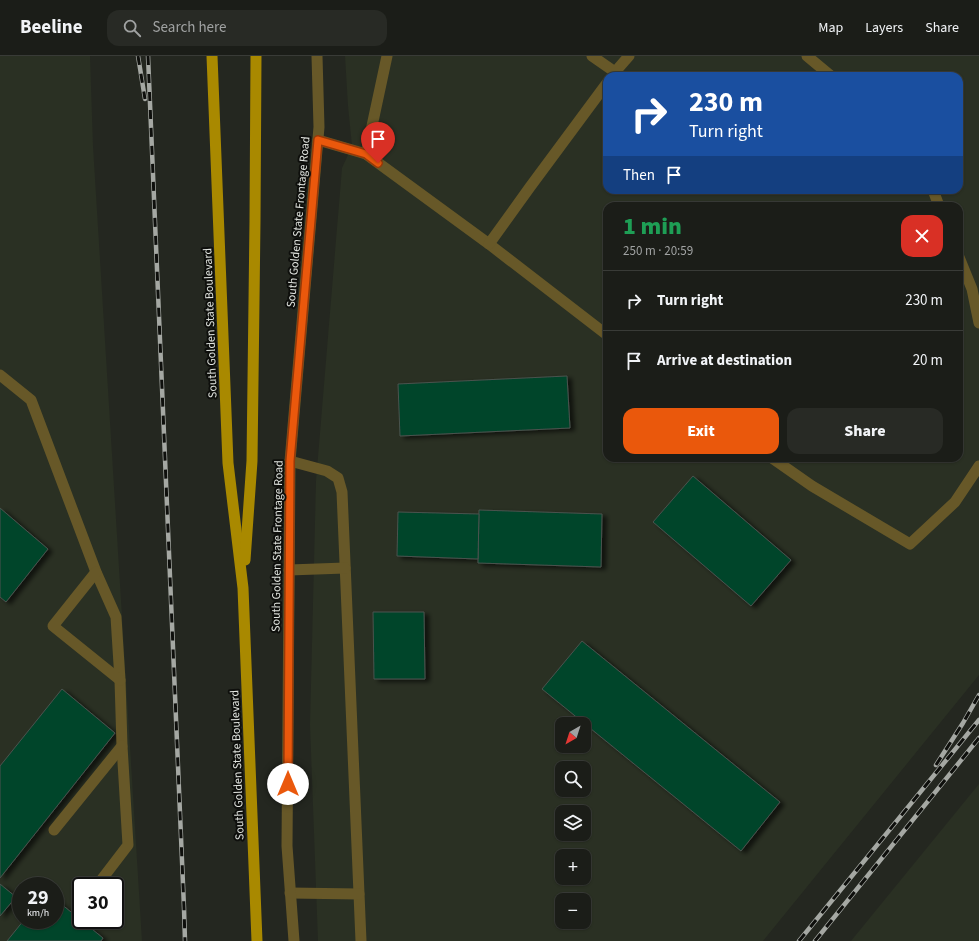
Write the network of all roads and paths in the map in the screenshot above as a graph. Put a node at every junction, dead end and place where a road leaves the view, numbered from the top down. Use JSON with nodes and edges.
{"nodes":[{"id":1,"x":212,"y":56,"type":"edge"},
{"id":2,"x":256,"y":56,"type":"edge"},
{"id":3,"x":317,"y":56,"type":"edge"},
{"id":4,"x":387,"y":56,"type":"edge"},
{"id":5,"x":592,"y":56,"type":"edge"},
{"id":6,"x":629,"y":56,"type":"edge"},
{"id":7,"x":807,"y":56,"type":"edge"},
{"id":8,"x":612,"y":72,"type":"edge"},
{"id":9,"x":616,"y":72,"type":"edge"},
{"id":10,"x":826,"y":72,"type":"edge"},
{"id":11,"x":603,"y":88,"type":"edge"},
{"id":12,"x":318,"y":140,"type":"junction"},
{"id":13,"x":366,"y":154,"type":"junction"},
{"id":14,"x":489,"y":244,"type":"junction"},
{"id":15,"x":963,"y":267,"type":"edge"},
{"id":16,"x":979,"y":323,"type":"edge"},
{"id":17,"x":603,"y":332,"type":"edge"},
{"id":18,"x":0,"y":375,"type":"edge"},
{"id":19,"x":290,"y":461,"type":"junction"},
{"id":20,"x":778,"y":462,"type":"edge"},
{"id":21,"x":979,"y":466,"type":"edge"},
{"id":22,"x":345,"y":568,"type":"junction"},
{"id":23,"x":289,"y":570,"type":"junction"},
{"id":24,"x":96,"y":572,"type":"junction"},
{"id":25,"x":243,"y":588,"type":"junction"},
{"id":26,"x":120,"y":680,"type":"junction"},
{"id":27,"x":122,"y":746,"type":"junction"},
{"id":28,"x":54,"y":830,"type":"dead end"},
{"id":29,"x":104,"y":877,"type":"edge"},
{"id":30,"x":290,"y":893,"type":"junction"},
{"id":31,"x":359,"y":894,"type":"junction"},
{"id":32,"x":257,"y":941,"type":"edge"},
{"id":33,"x":294,"y":941,"type":"edge"},
{"id":34,"x":361,"y":941,"type":"edge"}],
"edges":[{"from":1,"to":25,"type":"main road","name":"South Golden State Boulevard"},
{"from":2,"to":25,"type":"main road","name":"South Golden State Boulevard"},
{"from":3,"to":12,"type":"street","name":"South Golden State Frontage Road"},
{"from":4,"to":13,"type":"street"},
{"from":5,"to":8,"type":"street"},
{"from":6,"to":9,"type":"street"},
{"from":7,"to":10,"type":"street"},
{"from":11,"to":14,"type":"street"},
{"from":12,"to":13,"type":"street"},
{"from":12,"to":19,"type":"street","name":"South Golden State Frontage Road"},
{"from":13,"to":14,"type":"street"},
{"from":14,"to":17,"type":"street"},
{"from":15,"to":16,"type":"street"},
{"from":18,"to":24,"type":"street"},
{"from":19,"to":22,"type":"street"},
{"from":19,"to":23,"type":"street","name":"South Golden State Frontage Road"},
{"from":20,"to":21,"type":"street"},
{"from":22,"to":23,"type":"street"},
{"from":22,"to":31,"type":"street"},
{"from":23,"to":30,"type":"street","name":"South Golden State Frontage Road"},
{"from":24,"to":26,"type":"street"},
{"from":24,"to":26,"type":"street"},
{"from":25,"to":32,"type":"main road","name":"South Golden State Boulevard"},
{"from":26,"to":27,"type":"street"},
{"from":27,"to":28,"type":"street"},
{"from":27,"to":29,"type":"street"},
{"from":30,"to":31,"type":"street"},
{"from":30,"to":33,"type":"street","name":"South Golden State Frontage Road"},
{"from":31,"to":34,"type":"street"}]}
